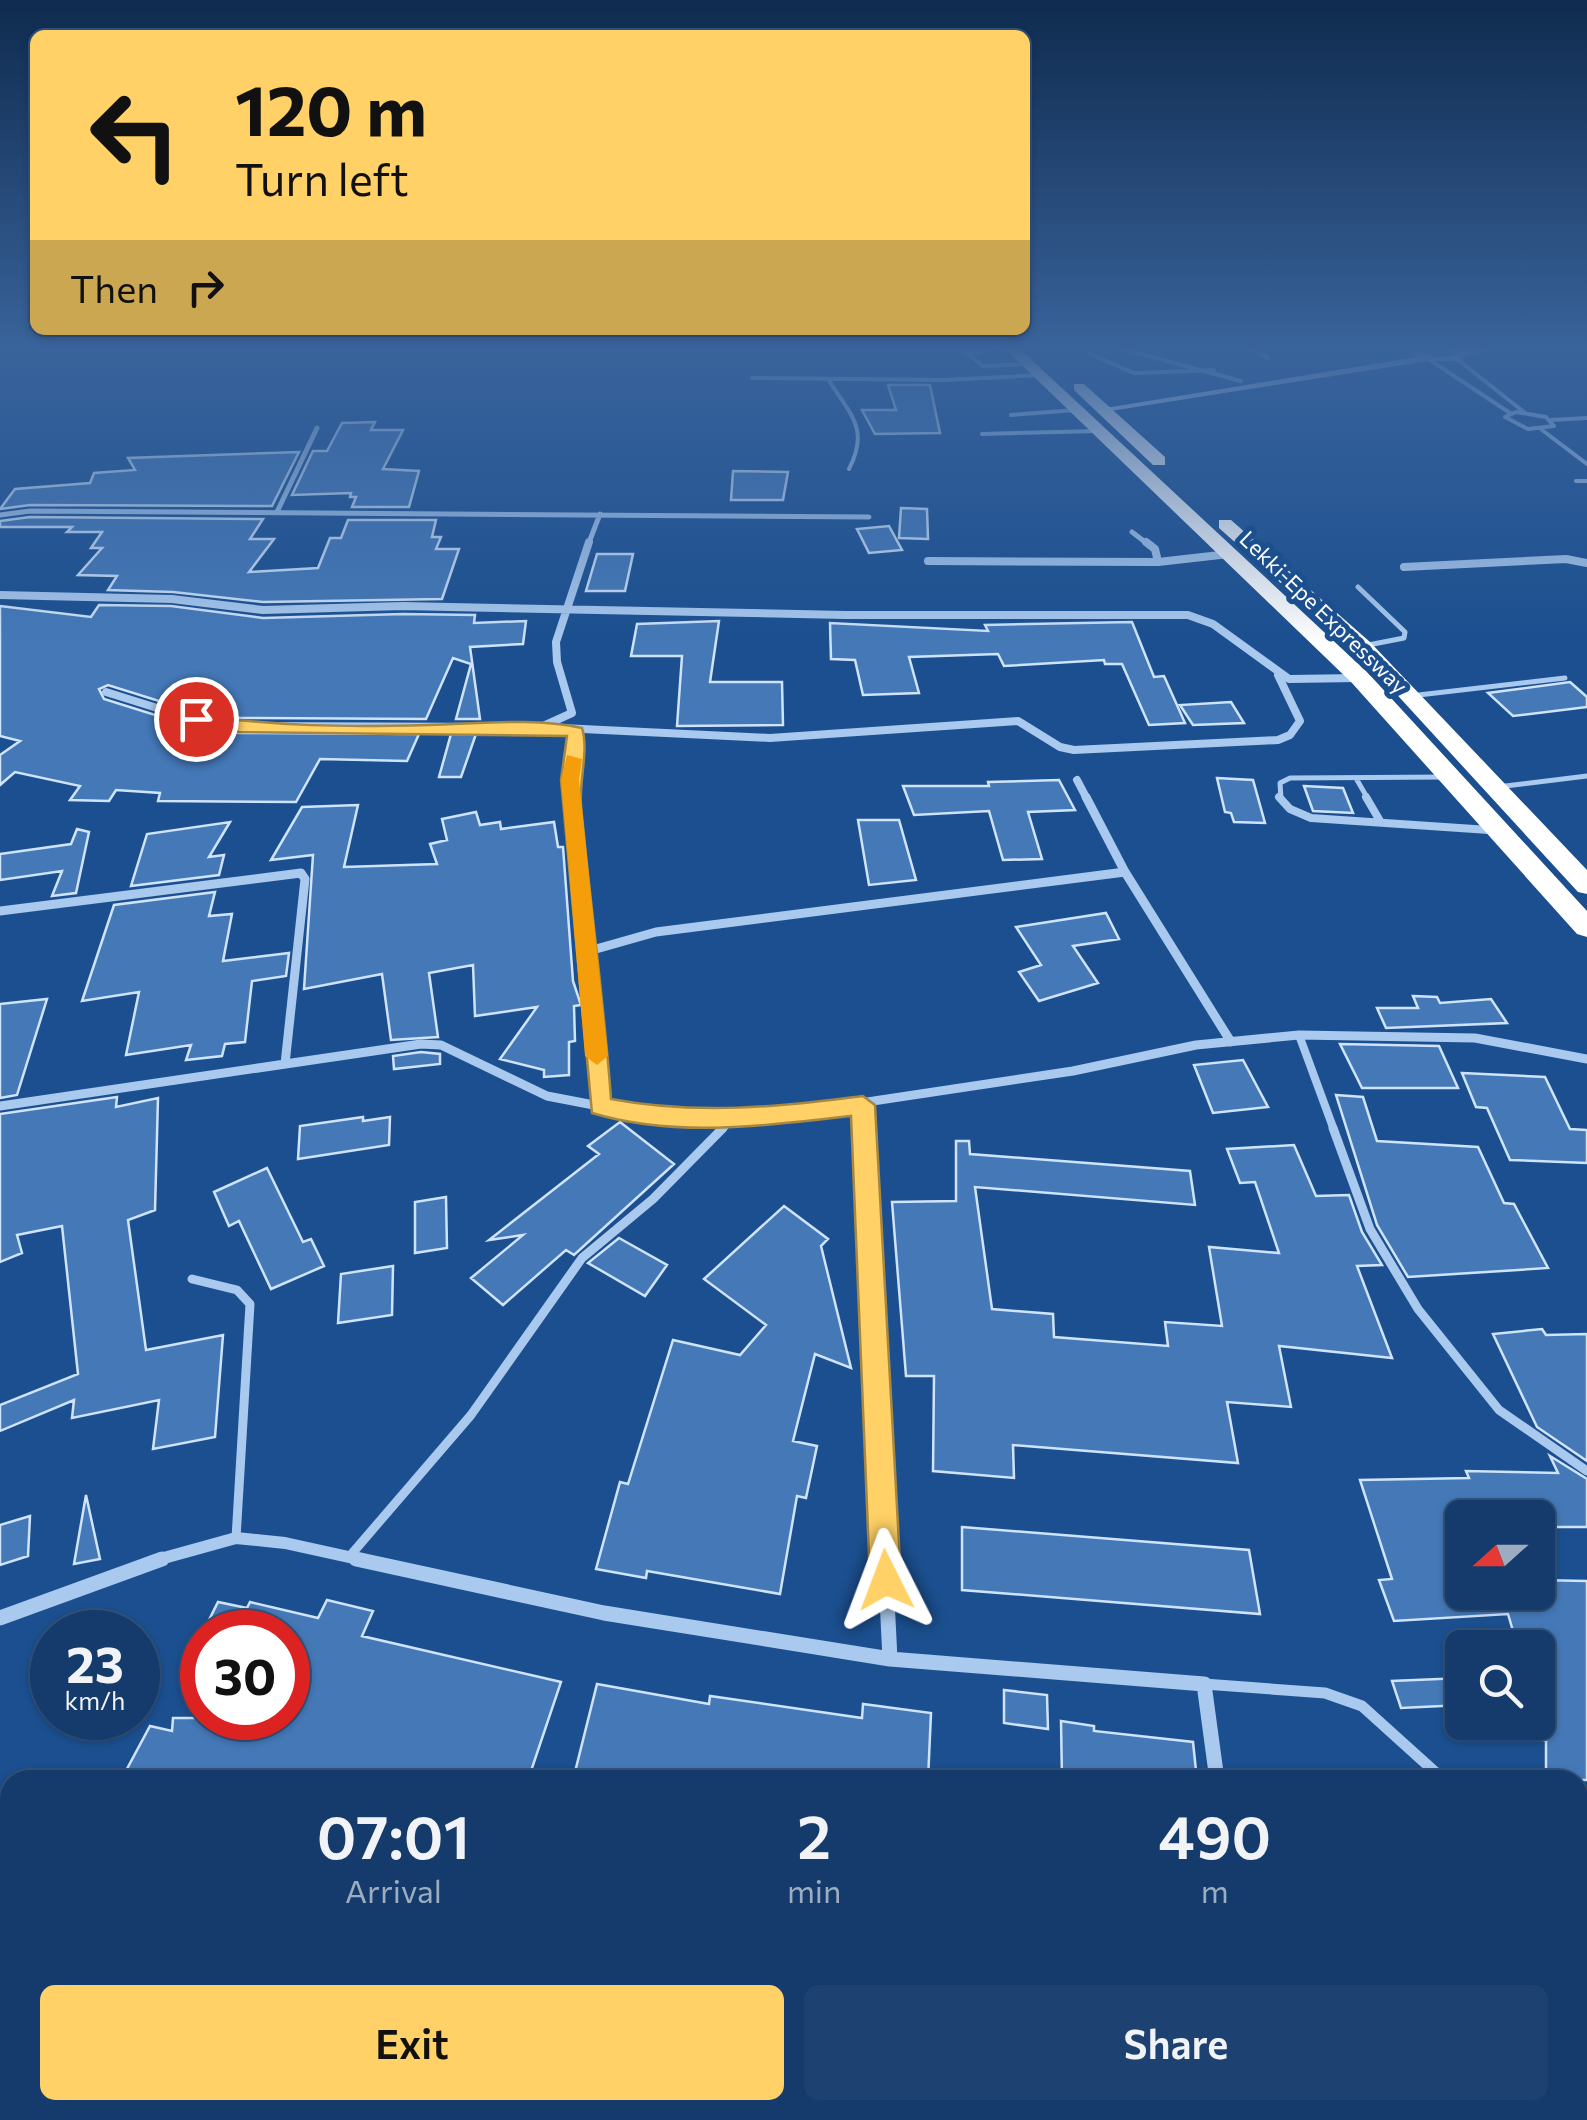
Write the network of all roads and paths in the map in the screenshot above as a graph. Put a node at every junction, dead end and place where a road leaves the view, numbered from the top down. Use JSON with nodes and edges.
{"nodes":[{"id":1,"x":308,"y":447,"type":"edge"},
{"id":2,"x":861,"y":447,"type":"edge"},
{"id":3,"x":1114,"y":447,"type":"edge"},
{"id":4,"x":1143,"y":447,"type":"edge"},
{"id":5,"x":1564,"y":447,"type":"edge"},
{"id":6,"x":1587,"y":464,"type":"edge"},
{"id":7,"x":849,"y":469,"type":"dead end"},
{"id":8,"x":1169,"y":471,"type":"dead end"},
{"id":9,"x":1587,"y":480,"type":"edge"},
{"id":10,"x":1576,"y":481,"type":"dead end"},
{"id":11,"x":1195,"y":496,"type":"dead end"},
{"id":12,"x":277,"y":512,"type":"junction"},
{"id":13,"x":600,"y":514,"type":"junction"},
{"id":14,"x":0,"y":515,"type":"edge"},
{"id":15,"x":869,"y":517,"type":"dead end"},
{"id":16,"x":1132,"y":532,"type":"dead end"},
{"id":17,"x":1229,"y":554,"type":"junction"},
{"id":18,"x":928,"y":561,"type":"dead end"},
{"id":19,"x":1158,"y":562,"type":"junction"},
{"id":20,"x":1587,"y":563,"type":"edge"},
{"id":21,"x":1404,"y":566,"type":"dead end"},
{"id":22,"x":1358,"y":586,"type":"dead end"},
{"id":23,"x":0,"y":595,"type":"edge"},
{"id":24,"x":568,"y":608,"type":"junction"},
{"id":25,"x":1363,"y":646,"type":"junction"},
{"id":26,"x":1277,"y":674,"type":"junction"},
{"id":27,"x":1360,"y":678,"type":"junction"},
{"id":28,"x":1565,"y":678,"type":"dead end"},
{"id":29,"x":106,"y":692,"type":"dead end"},
{"id":30,"x":1410,"y":696,"type":"junction"},
{"id":31,"x":540,"y":728,"type":"junction"},
{"id":32,"x":576,"y":732,"type":"junction"},
{"id":33,"x":1587,"y":776,"type":"edge"},
{"id":34,"x":1451,"y":777,"type":"junction"},
{"id":35,"x":1077,"y":780,"type":"dead end"},
{"id":36,"x":1357,"y":780,"type":"junction"},
{"id":37,"x":1496,"y":787,"type":"junction"},
{"id":38,"x":1380,"y":821,"type":"junction"},
{"id":39,"x":1499,"y":831,"type":"junction"},
{"id":40,"x":1125,"y":872,"type":"junction"},
{"id":41,"x":1586,"y":883,"type":"edge"},
{"id":42,"x":0,"y":912,"type":"edge"},
{"id":43,"x":1587,"y":928,"type":"edge"},
{"id":44,"x":590,"y":951,"type":"junction"},
{"id":45,"x":1299,"y":1034,"type":"junction"},
{"id":46,"x":1231,"y":1042,"type":"junction"},
{"id":47,"x":1587,"y":1060,"type":"edge"},
{"id":48,"x":285,"y":1064,"type":"junction"},
{"id":49,"x":863,"y":1105,"type":"junction"},
{"id":50,"x":0,"y":1106,"type":"edge"},
{"id":51,"x":600,"y":1106,"type":"junction"},
{"id":52,"x":734,"y":1118,"type":"junction"},
{"id":53,"x":192,"y":1279,"type":"dead end"},
{"id":54,"x":1587,"y":1471,"type":"edge"},
{"id":55,"x":236,"y":1538,"type":"junction"},
{"id":56,"x":349,"y":1557,"type":"junction"},
{"id":57,"x":0,"y":1618,"type":"edge"},
{"id":58,"x":890,"y":1659,"type":"junction"},
{"id":59,"x":1204,"y":1684,"type":"junction"},
{"id":60,"x":1216,"y":1770,"type":"edge"},
{"id":61,"x":1433,"y":1770,"type":"edge"}],
"edges":[{"from":1,"to":12,"type":"street"},
{"from":2,"to":7,"type":"lane"},
{"from":3,"to":17,"type":"highway","name":"Lekki-Epe Expressway"},
{"from":4,"to":8,"type":"highway"},
{"from":5,"to":6,"type":"lane"},
{"from":9,"to":10,"type":"lane"},
{"from":11,"to":25,"type":"highway","name":"Lekki-Epe Expressway"},
{"from":12,"to":13,"type":"street"},
{"from":12,"to":14,"type":"street"},
{"from":13,"to":15,"type":"street"},
{"from":13,"to":24,"type":"street"},
{"from":16,"to":19,"type":"street"},
{"from":17,"to":19,"type":"street"},
{"from":17,"to":27,"type":"highway","name":"Lekki-Epe Expressway"},
{"from":18,"to":19,"type":"street"},
{"from":20,"to":21,"type":"street"},
{"from":22,"to":25,"type":"lane"},
{"from":23,"to":24,"type":"street"},
{"from":24,"to":26,"type":"street"},
{"from":24,"to":31,"type":"street"},
{"from":25,"to":30,"type":"highway","name":"Lekki-Epe Expressway"},
{"from":26,"to":27,"type":"street"},
{"from":26,"to":32,"type":"street"},
{"from":27,"to":34,"type":"highway","name":"Lekki-Epe Expressway"},
{"from":28,"to":30,"type":"lane"},
{"from":29,"to":31,"type":"street"},
{"from":30,"to":37,"type":"highway","name":"Lekki-Epe Expressway"},
{"from":31,"to":32,"type":"street"},
{"from":32,"to":44,"type":"street"},
{"from":33,"to":37,"type":"lane"},
{"from":34,"to":36,"type":"lane"},
{"from":34,"to":39,"type":"highway","name":"Lekki-Epe Expressway"},
{"from":35,"to":40,"type":"street"},
{"from":36,"to":38,"type":"lane"},
{"from":36,"to":38,"type":"lane"},
{"from":37,"to":41,"type":"highway","name":"Lekki-Epe Expressway"},
{"from":38,"to":39,"type":"lane"},
{"from":39,"to":43,"type":"highway","name":"Lekki-Epe Expressway"},
{"from":40,"to":44,"type":"street"},
{"from":40,"to":46,"type":"street"},
{"from":42,"to":48,"type":"street"},
{"from":44,"to":51,"type":"street"},
{"from":45,"to":46,"type":"street"},
{"from":45,"to":47,"type":"street"},
{"from":45,"to":54,"type":"lane"},
{"from":46,"to":49,"type":"street"},
{"from":48,"to":50,"type":"street"},
{"from":48,"to":51,"type":"street"},
{"from":49,"to":52,"type":"street"},
{"from":49,"to":58,"type":"street"},
{"from":51,"to":52,"type":"street"},
{"from":52,"to":56,"type":"lane"},
{"from":53,"to":55,"type":"lane"},
{"from":55,"to":56,"type":"street"},
{"from":55,"to":57,"type":"street"},
{"from":56,"to":58,"type":"street"},
{"from":58,"to":59,"type":"street"},
{"from":59,"to":60,"type":"street"},
{"from":59,"to":61,"type":"lane"}]}
